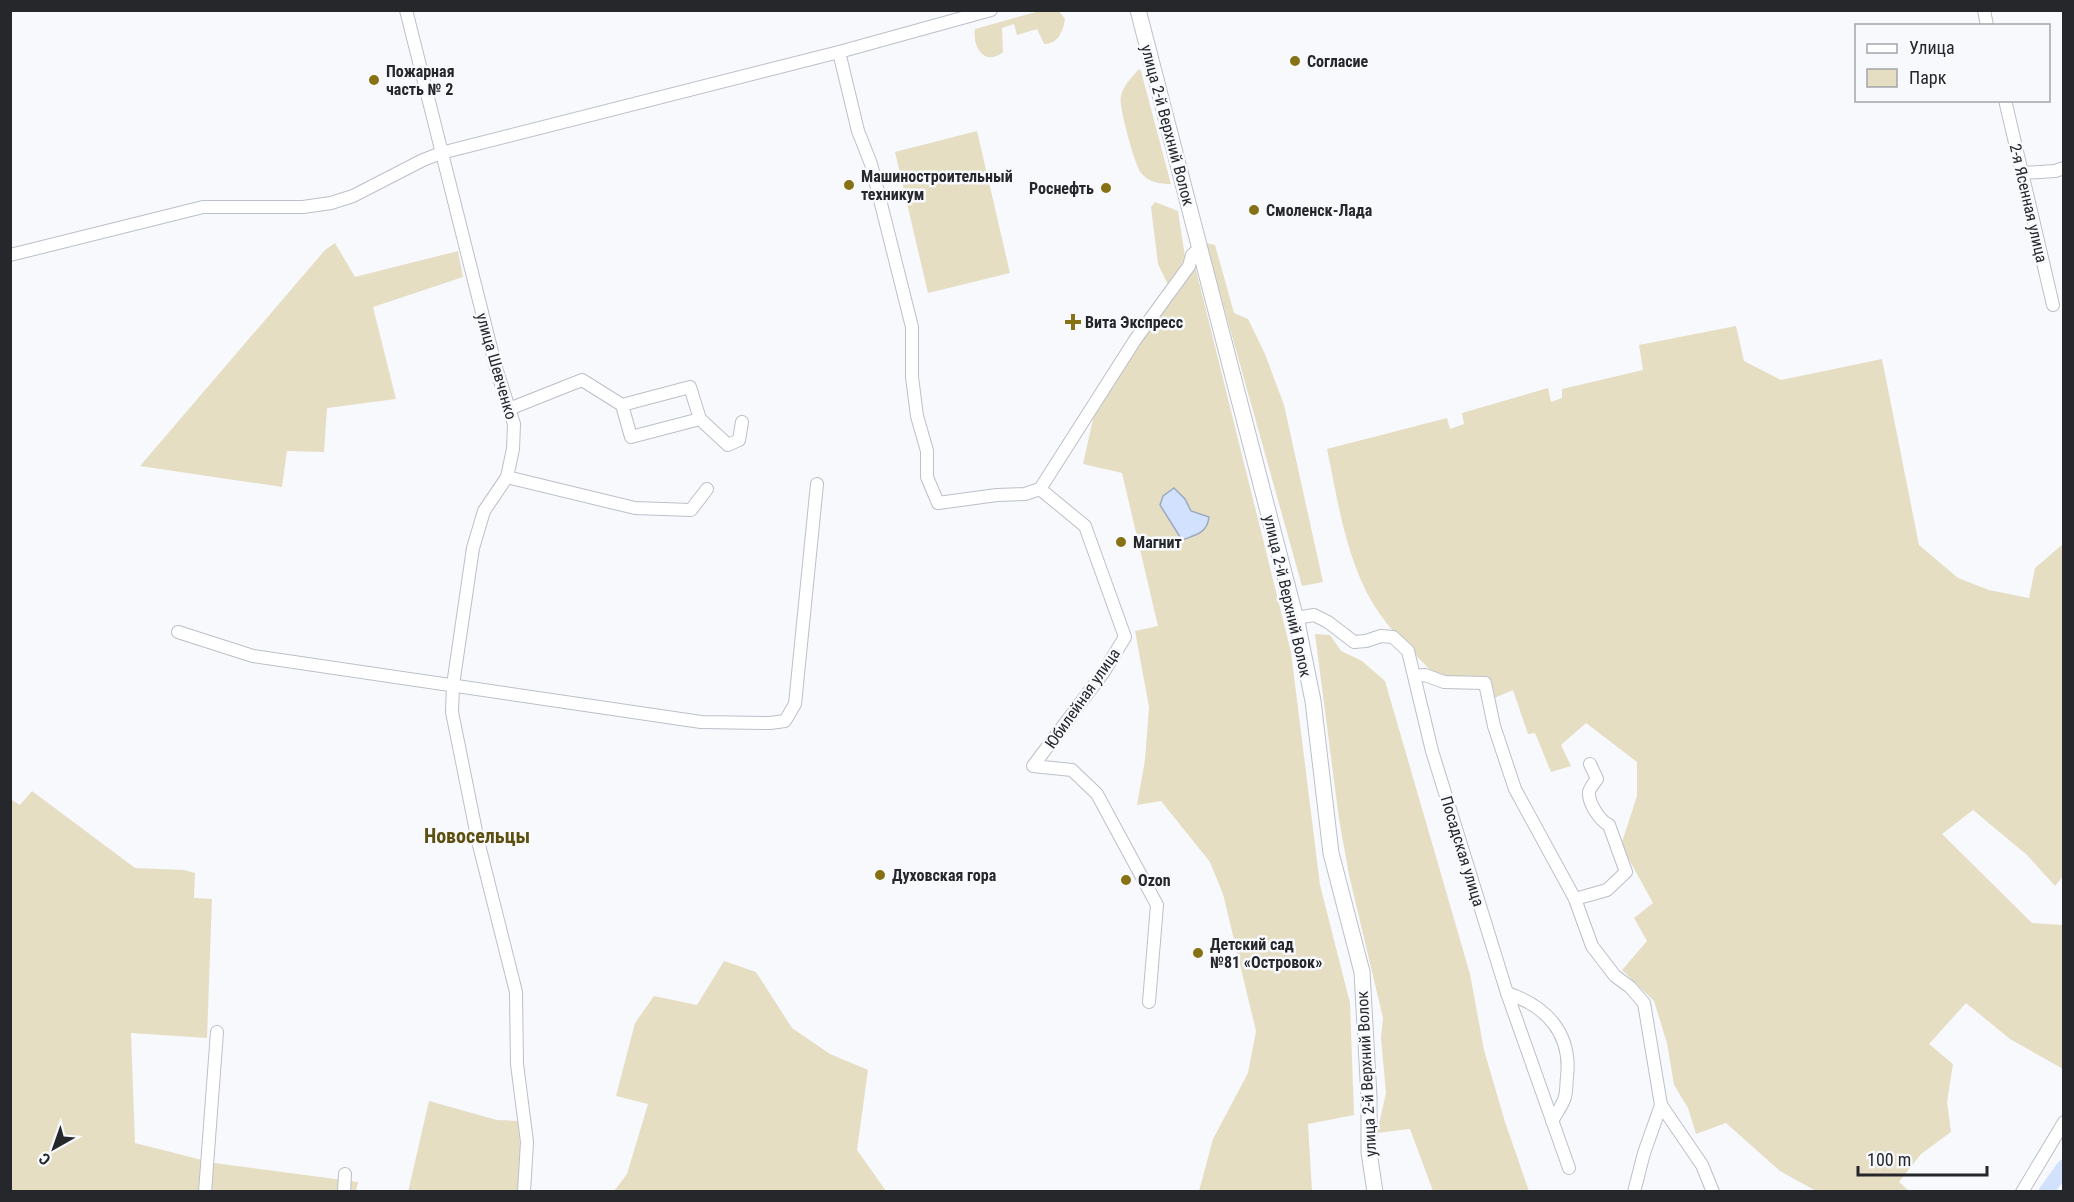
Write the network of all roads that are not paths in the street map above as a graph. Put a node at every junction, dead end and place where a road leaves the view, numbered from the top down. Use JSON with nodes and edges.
{"nodes":[{"id":1,"x":406,"y":10,"type":"edge"},
{"id":2,"x":992,"y":10,"type":"edge"},
{"id":3,"x":1138,"y":10,"type":"edge"},
{"id":4,"x":839,"y":52,"type":"junction"},
{"id":5,"x":2005,"y":102,"type":"edge"},
{"id":6,"x":441,"y":153,"type":"junction"},
{"id":7,"x":2064,"y":168,"type":"edge"},
{"id":8,"x":2022,"y":173,"type":"junction"},
{"id":9,"x":1200,"y":248,"type":"junction"},
{"id":10,"x":10,"y":255,"type":"edge"},
{"id":11,"x":2053,"y":304,"type":"dead end"},
{"id":12,"x":622,"y":405,"type":"junction"},
{"id":13,"x":509,"y":409,"type":"junction"},
{"id":14,"x":700,"y":419,"type":"junction"},
{"id":15,"x":742,"y":422,"type":"dead end"},
{"id":16,"x":507,"y":477,"type":"junction"},
{"id":17,"x":817,"y":484,"type":"dead end"},
{"id":18,"x":707,"y":489,"type":"dead end"},
{"id":19,"x":1040,"y":489,"type":"junction"},
{"id":20,"x":1296,"y":618,"type":"junction"},
{"id":21,"x":178,"y":632,"type":"dead end"},
{"id":22,"x":1415,"y":676,"type":"junction"},
{"id":23,"x":453,"y":684,"type":"junction"},
{"id":24,"x":1590,"y":764,"type":"dead end"},
{"id":25,"x":1575,"y":899,"type":"junction"},
{"id":26,"x":1507,"y":993,"type":"junction"},
{"id":27,"x":1149,"y":1002,"type":"dead end"},
{"id":28,"x":218,"y":1032,"type":"dead end"},
{"id":29,"x":1661,"y":1105,"type":"junction"},
{"id":30,"x":1552,"y":1121,"type":"junction"},
{"id":31,"x":2064,"y":1122,"type":"edge"},
{"id":32,"x":1569,"y":1168,"type":"dead end"},
{"id":33,"x":345,"y":1173,"type":"dead end"},
{"id":34,"x":205,"y":1191,"type":"edge"},
{"id":35,"x":344,"y":1191,"type":"edge"},
{"id":36,"x":524,"y":1191,"type":"edge"},
{"id":37,"x":1375,"y":1191,"type":"edge"},
{"id":38,"x":1634,"y":1191,"type":"edge"},
{"id":39,"x":1713,"y":1191,"type":"edge"},
{"id":40,"x":2022,"y":1191,"type":"edge"}],
"edges":[{"from":1,"to":6,"type":"street","name":"улица Шевченко"},
{"from":2,"to":4,"type":"street"},
{"from":3,"to":9,"type":"main road","name":"улица 2-й Верхний Волок"},
{"from":4,"to":6,"type":"street"},
{"from":4,"to":19,"type":"street"},
{"from":5,"to":8,"type":"street","name":"2-я Ясенная улица"},
{"from":6,"to":10,"type":"street"},
{"from":6,"to":13,"type":"street","name":"улица Шевченко"},
{"from":7,"to":8,"type":"street"},
{"from":8,"to":11,"type":"street","name":"2-я Ясенная улица"},
{"from":9,"to":19,"type":"street"},
{"from":9,"to":20,"type":"main road","name":"улица 2-й Верхний Волок"},
{"from":12,"to":13,"type":"street"},
{"from":12,"to":14,"type":"street"},
{"from":12,"to":14,"type":"street"},
{"from":13,"to":16,"type":"street","name":"улица Шевченко"},
{"from":14,"to":15,"type":"street"},
{"from":16,"to":18,"type":"street"},
{"from":16,"to":23,"type":"street"},
{"from":17,"to":23,"type":"street"},
{"from":19,"to":27,"type":"street","name":"Юбилейная улица"},
{"from":20,"to":22,"type":"street","name":"Посадская улица"},
{"from":20,"to":37,"type":"main road","name":"улица 2-й Верхний Волок"},
{"from":21,"to":23,"type":"street"},
{"from":22,"to":25,"type":"street"},
{"from":22,"to":26,"type":"street","name":"Посадская улица"},
{"from":23,"to":36,"type":"street"},
{"from":24,"to":25,"type":"street"},
{"from":25,"to":29,"type":"street"},
{"from":26,"to":30,"type":"street","name":"Посадская улица"},
{"from":26,"to":30,"type":"street"},
{"from":28,"to":34,"type":"street"},
{"from":29,"to":38,"type":"street"},
{"from":29,"to":39,"type":"street"},
{"from":30,"to":32,"type":"street","name":"Посадская улица"},
{"from":31,"to":40,"type":"street"},
{"from":33,"to":35,"type":"street"}]}
